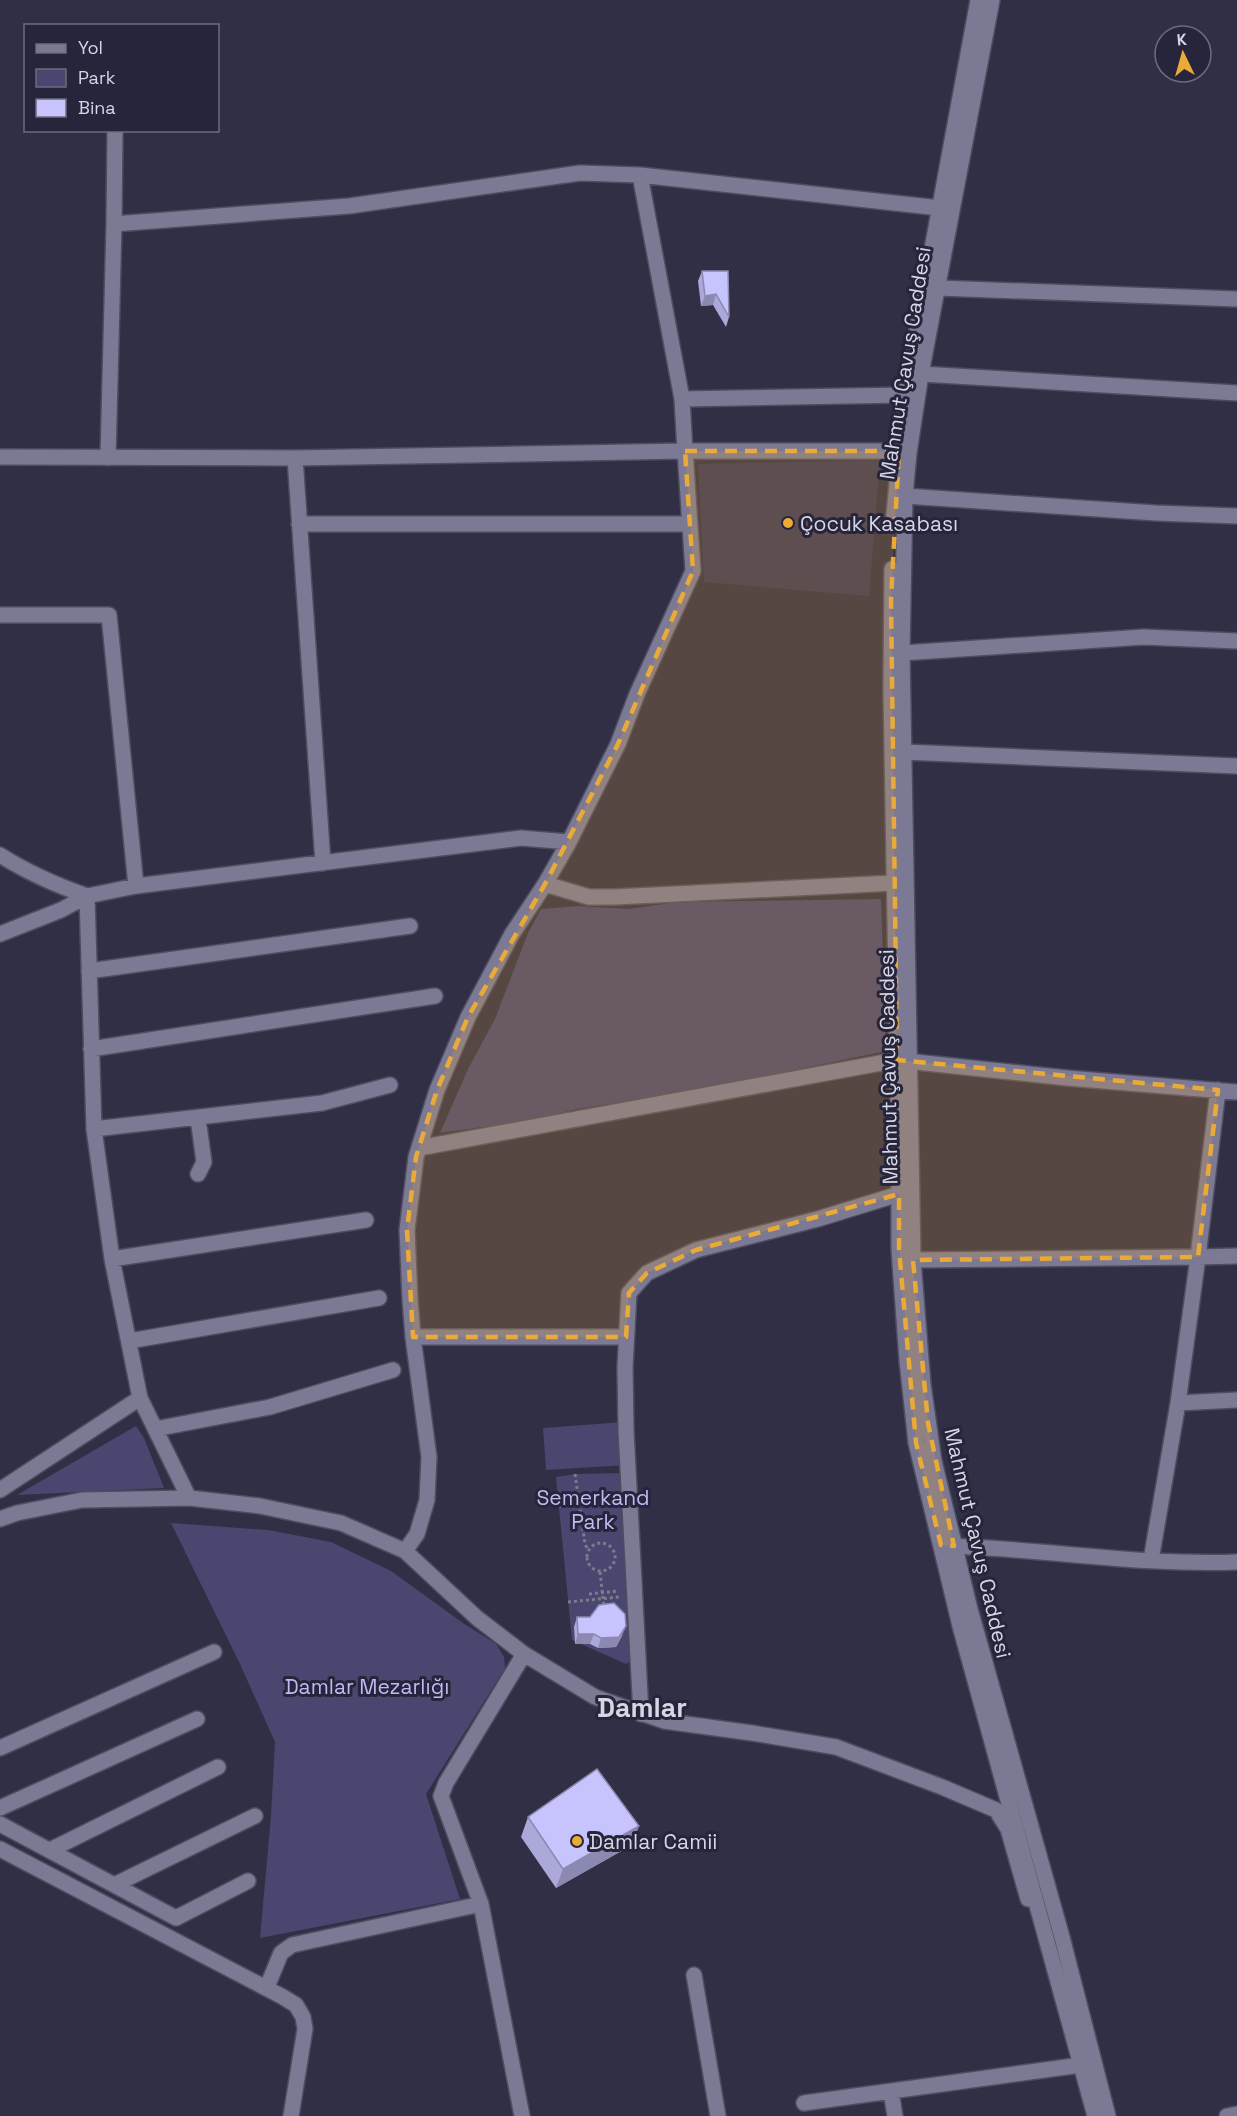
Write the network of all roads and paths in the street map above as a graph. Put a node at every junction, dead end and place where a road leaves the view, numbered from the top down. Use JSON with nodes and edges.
{"nodes":[{"id":1,"x":978,"y":0,"type":"edge"},
{"id":2,"x":992,"y":0,"type":"edge"},
{"id":3,"x":115,"y":132,"type":"edge"},
{"id":4,"x":640,"y":175,"type":"junction"},
{"id":5,"x":940,"y":208,"type":"junction"},
{"id":6,"x":114,"y":224,"type":"junction"},
{"id":7,"x":931,"y":287,"type":"junction"},
{"id":8,"x":1237,"y":299,"type":"edge"},
{"id":9,"x":921,"y":374,"type":"junction"},
{"id":10,"x":1237,"y":393,"type":"edge"},
{"id":11,"x":905,"y":395,"type":"junction"},
{"id":12,"x":682,"y":399,"type":"junction"},
{"id":13,"x":685,"y":451,"type":"junction"},
{"id":14,"x":898,"y":451,"type":"junction"},
{"id":15,"x":0,"y":457,"type":"edge"},
{"id":16,"x":108,"y":458,"type":"junction"},
{"id":17,"x":295,"y":458,"type":"junction"},
{"id":18,"x":905,"y":496,"type":"junction"},
{"id":19,"x":1237,"y":516,"type":"edge"},
{"id":20,"x":299,"y":524,"type":"junction"},
{"id":21,"x":690,"y":524,"type":"junction"},
{"id":22,"x":0,"y":615,"type":"edge"},
{"id":23,"x":1237,"y":641,"type":"edge"},
{"id":24,"x":902,"y":653,"type":"junction"},
{"id":25,"x":903,"y":752,"type":"junction"},
{"id":26,"x":1237,"y":766,"type":"edge"},
{"id":27,"x":569,"y":842,"type":"junction"},
{"id":28,"x":0,"y":855,"type":"edge"},
{"id":29,"x":323,"y":863,"type":"junction"},
{"id":30,"x":894,"y":883,"type":"junction"},
{"id":31,"x":545,"y":884,"type":"junction"},
{"id":32,"x":136,"y":886,"type":"junction"},
{"id":33,"x":87,"y":896,"type":"junction"},
{"id":34,"x":410,"y":926,"type":"dead end"},
{"id":35,"x":0,"y":934,"type":"edge"},
{"id":36,"x":89,"y":971,"type":"junction"},
{"id":37,"x":435,"y":996,"type":"dead end"},
{"id":38,"x":91,"y":1049,"type":"junction"},
{"id":39,"x":903,"y":1060,"type":"junction"},
{"id":40,"x":390,"y":1085,"type":"dead end"},
{"id":41,"x":1218,"y":1090,"type":"junction"},
{"id":42,"x":1237,"y":1092,"type":"edge"},
{"id":43,"x":198,"y":1118,"type":"junction"},
{"id":44,"x":94,"y":1129,"type":"junction"},
{"id":45,"x":419,"y":1148,"type":"junction"},
{"id":46,"x":198,"y":1174,"type":"dead end"},
{"id":47,"x":899,"y":1194,"type":"junction"},
{"id":48,"x":366,"y":1220,"type":"dead end"},
{"id":49,"x":1237,"y":1256,"type":"edge"},
{"id":50,"x":1198,"y":1257,"type":"junction"},
{"id":51,"x":112,"y":1259,"type":"junction"},
{"id":52,"x":913,"y":1260,"type":"junction"},
{"id":53,"x":380,"y":1298,"type":"dead end"},
{"id":54,"x":412,"y":1337,"type":"junction"},
{"id":55,"x":626,"y":1337,"type":"junction"},
{"id":56,"x":129,"y":1341,"type":"junction"},
{"id":57,"x":393,"y":1370,"type":"dead end"},
{"id":58,"x":140,"y":1398,"type":"junction"},
{"id":59,"x":1237,"y":1400,"type":"edge"},
{"id":60,"x":1178,"y":1403,"type":"junction"},
{"id":61,"x":155,"y":1429,"type":"junction"},
{"id":62,"x":575,"y":1474,"type":"dead end"},
{"id":63,"x":0,"y":1490,"type":"edge"},
{"id":64,"x":189,"y":1498,"type":"junction"},
{"id":65,"x":628,"y":1503,"type":"junction"},
{"id":66,"x":579,"y":1505,"type":"junction"},
{"id":67,"x":558,"y":1506,"type":"dead end"},
{"id":68,"x":604,"y":1518,"type":"dead end"},
{"id":69,"x":0,"y":1519,"type":"edge"},
{"id":70,"x":582,"y":1520,"type":"junction"},
{"id":71,"x":947,"y":1546,"type":"junction"},
{"id":72,"x":588,"y":1550,"type":"junction"},
{"id":73,"x":405,"y":1551,"type":"junction"},
{"id":74,"x":1151,"y":1560,"type":"junction"},
{"id":75,"x":1237,"y":1562,"type":"edge"},
{"id":76,"x":600,"y":1571,"type":"junction"},
{"id":77,"x":618,"y":1591,"type":"dead end"},
{"id":78,"x":603,"y":1593,"type":"junction"},
{"id":79,"x":589,"y":1594,"type":"dead end"},
{"id":80,"x":633,"y":1595,"type":"junction"},
{"id":81,"x":603,"y":1599,"type":"junction"},
{"id":82,"x":568,"y":1602,"type":"dead end"},
{"id":83,"x":614,"y":1609,"type":"edge"},
{"id":84,"x":214,"y":1652,"type":"dead end"},
{"id":85,"x":524,"y":1654,"type":"junction"},
{"id":86,"x":641,"y":1714,"type":"junction"},
{"id":87,"x":197,"y":1719,"type":"dead end"},
{"id":88,"x":0,"y":1748,"type":"edge"},
{"id":89,"x":218,"y":1767,"type":"dead end"},
{"id":90,"x":1003,"y":1806,"type":"junction"},
{"id":91,"x":0,"y":1808,"type":"edge"},
{"id":92,"x":255,"y":1816,"type":"dead end"},
{"id":93,"x":0,"y":1824,"type":"edge"},
{"id":94,"x":0,"y":1849,"type":"edge"},
{"id":95,"x":51,"y":1850,"type":"junction"},
{"id":96,"x":248,"y":1881,"type":"dead end"},
{"id":97,"x":114,"y":1885,"type":"junction"},
{"id":98,"x":481,"y":1904,"type":"junction"},
{"id":99,"x":694,"y":1975,"type":"dead end"},
{"id":100,"x":267,"y":1987,"type":"junction"},
{"id":101,"x":1081,"y":2065,"type":"junction"},
{"id":102,"x":891,"y":2091,"type":"junction"},
{"id":103,"x":804,"y":2103,"type":"dead end"},
{"id":104,"x":1237,"y":2114,"type":"edge"},
{"id":105,"x":291,"y":2116,"type":"edge"},
{"id":106,"x":522,"y":2116,"type":"edge"},
{"id":107,"x":718,"y":2116,"type":"edge"},
{"id":108,"x":895,"y":2116,"type":"edge"},
{"id":109,"x":1095,"y":2116,"type":"edge"},
{"id":110,"x":1108,"y":2116,"type":"edge"},
{"id":111,"x":1227,"y":2116,"type":"edge"}],
"edges":[{"from":1,"to":5,"type":"street"},
{"from":2,"to":7,"type":"street","name":"Mahmut Çavuş Caddesi"},
{"from":3,"to":6,"type":"street"},
{"from":4,"to":5,"type":"street"},
{"from":4,"to":6,"type":"street"},
{"from":4,"to":12,"type":"street"},
{"from":5,"to":7,"type":"street"},
{"from":6,"to":16,"type":"street"},
{"from":7,"to":8,"type":"street"},
{"from":7,"to":9,"type":"street","name":"Mahmut Çavuş Caddesi"},
{"from":7,"to":11,"type":"street"},
{"from":9,"to":10,"type":"street"},
{"from":9,"to":18,"type":"street","name":"Mahmut Çavuş Caddesi"},
{"from":11,"to":12,"type":"street"},
{"from":11,"to":14,"type":"street"},
{"from":12,"to":13,"type":"street"},
{"from":13,"to":14,"type":"street"},
{"from":13,"to":17,"type":"street"},
{"from":13,"to":21,"type":"street"},
{"from":14,"to":30,"type":"street"},
{"from":15,"to":16,"type":"street"},
{"from":16,"to":17,"type":"street"},
{"from":17,"to":20,"type":"street"},
{"from":18,"to":19,"type":"street"},
{"from":18,"to":24,"type":"street","name":"Mahmut Çavuş Caddesi"},
{"from":20,"to":21,"type":"street"},
{"from":20,"to":29,"type":"street"},
{"from":21,"to":27,"type":"street"},
{"from":22,"to":32,"type":"street"},
{"from":23,"to":24,"type":"street"},
{"from":24,"to":25,"type":"street","name":"Mahmut Çavuş Caddesi"},
{"from":25,"to":26,"type":"street"},
{"from":25,"to":39,"type":"street","name":"Mahmut Çavuş Caddesi"},
{"from":27,"to":29,"type":"street"},
{"from":27,"to":31,"type":"street"},
{"from":28,"to":33,"type":"street"},
{"from":29,"to":32,"type":"street"},
{"from":30,"to":31,"type":"street"},
{"from":30,"to":39,"type":"street"},
{"from":31,"to":45,"type":"street"},
{"from":32,"to":33,"type":"street"},
{"from":33,"to":35,"type":"street"},
{"from":33,"to":36,"type":"street"},
{"from":34,"to":36,"type":"street"},
{"from":36,"to":38,"type":"street"},
{"from":37,"to":38,"type":"street"},
{"from":38,"to":44,"type":"street"},
{"from":39,"to":41,"type":"street"},
{"from":39,"to":45,"type":"street"},
{"from":39,"to":47,"type":"street"},
{"from":39,"to":52,"type":"street","name":"Mahmut Çavuş Caddesi"},
{"from":40,"to":43,"type":"street"},
{"from":41,"to":42,"type":"street"},
{"from":41,"to":50,"type":"street"},
{"from":43,"to":44,"type":"street"},
{"from":43,"to":46,"type":"street"},
{"from":44,"to":51,"type":"street"},
{"from":45,"to":54,"type":"street"},
{"from":47,"to":55,"type":"street"},
{"from":47,"to":71,"type":"street"},
{"from":48,"to":51,"type":"street"},
{"from":49,"to":50,"type":"street"},
{"from":50,"to":52,"type":"street"},
{"from":50,"to":60,"type":"street"},
{"from":51,"to":56,"type":"street"},
{"from":52,"to":71,"type":"street","name":"Mahmut Çavuş Caddesi"},
{"from":53,"to":56,"type":"street"},
{"from":54,"to":55,"type":"street"},
{"from":54,"to":73,"type":"street"},
{"from":55,"to":65,"type":"street"},
{"from":56,"to":58,"type":"street"},
{"from":57,"to":61,"type":"street"},
{"from":58,"to":61,"type":"street"},
{"from":58,"to":63,"type":"street"},
{"from":59,"to":60,"type":"street"},
{"from":60,"to":74,"type":"street"},
{"from":61,"to":64,"type":"street"},
{"from":62,"to":66,"type":"path"},
{"from":64,"to":69,"type":"street"},
{"from":64,"to":73,"type":"street"},
{"from":65,"to":66,"type":"path"},
{"from":65,"to":80,"type":"street"},
{"from":66,"to":67,"type":"path"},
{"from":66,"to":70,"type":"path"},
{"from":68,"to":70,"type":"path"},
{"from":70,"to":72,"type":"path"},
{"from":71,"to":74,"type":"street"},
{"from":71,"to":90,"type":"street"},
{"from":71,"to":110,"type":"street","name":"Mahmut Çavuş Caddesi"},
{"from":72,"to":76,"type":"path"},
{"from":72,"to":76,"type":"path"},
{"from":73,"to":85,"type":"street"},
{"from":74,"to":75,"type":"street"},
{"from":76,"to":78,"type":"path"},
{"from":77,"to":78,"type":"path"},
{"from":78,"to":79,"type":"path"},
{"from":78,"to":81,"type":"path"},
{"from":80,"to":81,"type":"path"},
{"from":80,"to":86,"type":"street"},
{"from":81,"to":82,"type":"path"},
{"from":81,"to":83,"type":"path"},
{"from":84,"to":88,"type":"street"},
{"from":85,"to":86,"type":"street"},
{"from":85,"to":98,"type":"street"},
{"from":86,"to":90,"type":"street"},
{"from":87,"to":91,"type":"street"},
{"from":89,"to":95,"type":"street"},
{"from":90,"to":101,"type":"street"},
{"from":92,"to":97,"type":"street"},
{"from":93,"to":95,"type":"street"},
{"from":94,"to":100,"type":"street"},
{"from":95,"to":97,"type":"street"},
{"from":96,"to":97,"type":"street"},
{"from":98,"to":100,"type":"street"},
{"from":98,"to":106,"type":"street"},
{"from":99,"to":107,"type":"street"},
{"from":100,"to":105,"type":"street"},
{"from":101,"to":102,"type":"street"},
{"from":101,"to":109,"type":"street"},
{"from":102,"to":103,"type":"street"},
{"from":102,"to":108,"type":"street"},
{"from":104,"to":111,"type":"street"}]}
